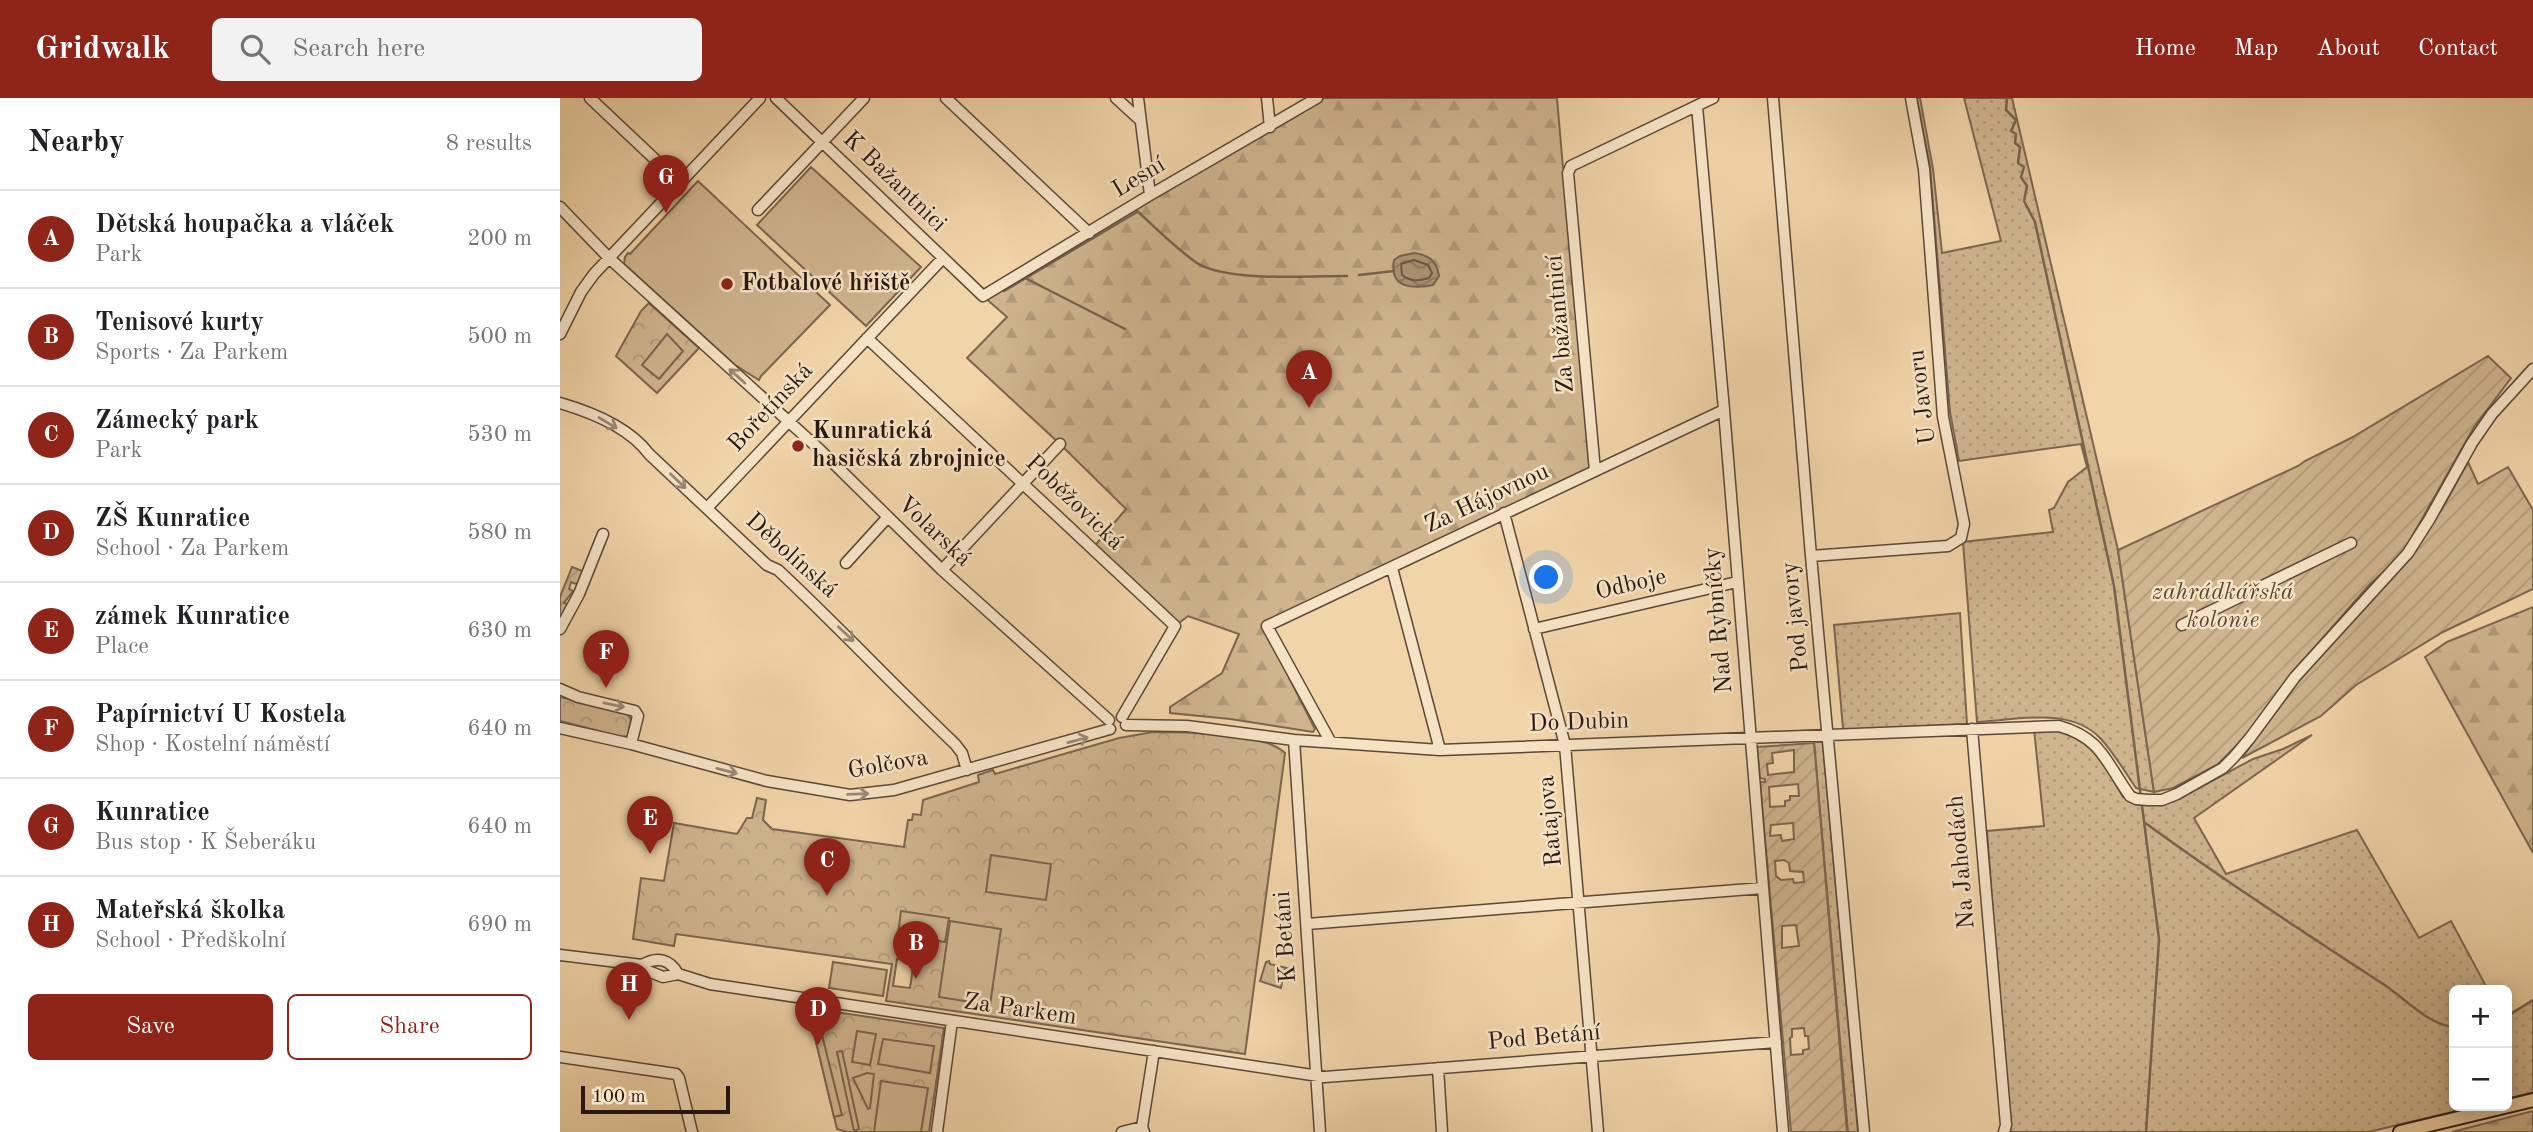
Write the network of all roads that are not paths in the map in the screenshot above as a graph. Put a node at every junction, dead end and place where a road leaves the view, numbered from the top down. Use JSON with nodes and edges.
{"nodes":[{"id":1,"x":590,"y":98,"type":"edge"},
{"id":2,"x":760,"y":98,"type":"edge"},
{"id":3,"x":776,"y":98,"type":"edge"},
{"id":4,"x":864,"y":98,"type":"edge"},
{"id":5,"x":946,"y":98,"type":"edge"},
{"id":6,"x":1116,"y":98,"type":"edge"},
{"id":7,"x":1138,"y":98,"type":"edge"},
{"id":8,"x":1267,"y":98,"type":"edge"},
{"id":9,"x":1317,"y":98,"type":"edge"},
{"id":10,"x":1713,"y":98,"type":"edge"},
{"id":11,"x":1773,"y":98,"type":"edge"},
{"id":12,"x":1911,"y":98,"type":"edge"},
{"id":13,"x":1697,"y":106,"type":"junction"},
{"id":14,"x":1140,"y":120,"type":"junction"},
{"id":15,"x":1270,"y":127,"type":"junction"},
{"id":16,"x":822,"y":142,"type":"junction"},
{"id":17,"x":680,"y":183,"type":"junction"},
{"id":18,"x":1150,"y":195,"type":"junction"},
{"id":19,"x":560,"y":207,"type":"edge"},
{"id":20,"x":758,"y":211,"type":"dead end"},
{"id":21,"x":1089,"y":233,"type":"junction"},
{"id":22,"x":609,"y":258,"type":"junction"},
{"id":23,"x":943,"y":258,"type":"junction"},
{"id":24,"x":983,"y":296,"type":"joint"},
{"id":25,"x":560,"y":334,"type":"edge"},
{"id":26,"x":867,"y":338,"type":"junction"},
{"id":27,"x":2533,"y":369,"type":"edge"},
{"id":28,"x":560,"y":403,"type":"edge"},
{"id":29,"x":1724,"y":410,"type":"junction"},
{"id":30,"x":788,"y":422,"type":"junction"},
{"id":31,"x":1060,"y":444,"type":"dead end"},
{"id":32,"x":1595,"y":471,"type":"junction"},
{"id":33,"x":1024,"y":483,"type":"junction"},
{"id":34,"x":707,"y":508,"type":"junction"},
{"id":35,"x":1504,"y":513,"type":"junction"},
{"id":36,"x":887,"y":518,"type":"junction"},
{"id":37,"x":603,"y":534,"type":"dead end"},
{"id":38,"x":2351,"y":544,"type":"dead end"},
{"id":39,"x":1811,"y":556,"type":"junction"},
{"id":40,"x":846,"y":563,"type":"dead end"},
{"id":41,"x":1392,"y":568,"type":"junction"},
{"id":42,"x":942,"y":569,"type":"junction"},
{"id":43,"x":1737,"y":582,"type":"junction"},
{"id":44,"x":2182,"y":625,"type":"dead end"},
{"id":45,"x":560,"y":629,"type":"edge"},
{"id":46,"x":1534,"y":629,"type":"junction"},
{"id":47,"x":560,"y":689,"type":"edge"},
{"id":48,"x":1124,"y":721,"type":"junction"},
{"id":49,"x":1110,"y":725,"type":"junction"},
{"id":50,"x":560,"y":728,"type":"edge"},
{"id":51,"x":1972,"y":729,"type":"junction"},
{"id":52,"x":1829,"y":734,"type":"junction"},
{"id":53,"x":1750,"y":737,"type":"junction"},
{"id":54,"x":1294,"y":740,"type":"junction"},
{"id":55,"x":1330,"y":741,"type":"junction"},
{"id":56,"x":631,"y":744,"type":"junction"},
{"id":57,"x":1565,"y":745,"type":"junction"},
{"id":58,"x":1440,"y":750,"type":"junction"},
{"id":59,"x":967,"y":770,"type":"junction"},
{"id":60,"x":1763,"y":888,"type":"junction"},
{"id":61,"x":1578,"y":902,"type":"junction"},
{"id":62,"x":1307,"y":924,"type":"junction"},
{"id":63,"x":560,"y":955,"type":"edge"},
{"id":64,"x":642,"y":965,"type":"junction"},
{"id":65,"x":678,"y":974,"type":"junction"},
{"id":66,"x":952,"y":1021,"type":"junction"},
{"id":67,"x":1776,"y":1042,"type":"junction"},
{"id":68,"x":1154,"y":1051,"type":"junction"},
{"id":69,"x":1591,"y":1055,"type":"junction"},
{"id":70,"x":560,"y":1057,"type":"edge"},
{"id":71,"x":1438,"y":1068,"type":"junction"},
{"id":72,"x":1316,"y":1076,"type":"junction"},
{"id":73,"x":2533,"y":1100,"type":"edge"},
{"id":74,"x":1143,"y":1129,"type":"edge"},
{"id":75,"x":692,"y":1132,"type":"edge"},
{"id":76,"x":937,"y":1132,"type":"edge"},
{"id":77,"x":1122,"y":1132,"type":"edge"},
{"id":78,"x":1320,"y":1132,"type":"edge"},
{"id":79,"x":1442,"y":1132,"type":"edge"},
{"id":80,"x":1598,"y":1132,"type":"edge"},
{"id":81,"x":1783,"y":1132,"type":"edge"},
{"id":82,"x":1864,"y":1132,"type":"edge"},
{"id":83,"x":2004,"y":1132,"type":"edge"},
{"id":84,"x":2400,"y":1132,"type":"edge"}],
"edges":[{"from":1,"to":17,"type":"street"},
{"from":2,"to":17,"type":"street"},
{"from":3,"to":16,"type":"street","name":"K Bažantnici"},
{"from":4,"to":16,"type":"street"},
{"from":5,"to":21,"type":"street"},
{"from":6,"to":14,"type":"street"},
{"from":7,"to":14,"type":"street"},
{"from":8,"to":15,"type":"street"},
{"from":9,"to":15,"type":"street","name":"Lesní"},
{"from":10,"to":13,"type":"street"},
{"from":11,"to":39,"type":"street","name":"Pod javory"},
{"from":12,"to":39,"type":"street","name":"U Javoru"},
{"from":13,"to":29,"type":"street","name":"Nad Rybníčky"},
{"from":13,"to":32,"type":"street","name":"Za bažantnicí"},
{"from":14,"to":18,"type":"street"},
{"from":15,"to":18,"type":"street","name":"Lesní"},
{"from":16,"to":20,"type":"street"},
{"from":16,"to":23,"type":"street","name":"K Bažantnici"},
{"from":17,"to":22,"type":"street"},
{"from":18,"to":21,"type":"street","name":"Lesní"},
{"from":19,"to":22,"type":"street","name":"Volarská"},
{"from":21,"to":24,"type":"street","name":"Lesní"},
{"from":22,"to":25,"type":"street"},
{"from":30,"to":22,"type":"street","name":"Volarská","one_way":true},
{"from":23,"to":24,"type":"street","name":"K Bažantnici"},
{"from":23,"to":26,"type":"street","name":"Bořetínská"},
{"from":26,"to":30,"type":"street","name":"Bořetínská"},
{"from":26,"to":33,"type":"street","name":"Poběžovická"},
{"from":27,"to":51,"type":"street"},
{"from":28,"to":34,"type":"street","name":"Děbolínská","one_way":true},
{"from":29,"to":32,"type":"street","name":"Za Hájovnou"},
{"from":29,"to":43,"type":"street","name":"Nad Rybníčky"},
{"from":30,"to":34,"type":"street","name":"Bořetínská"},
{"from":30,"to":36,"type":"street","name":"Volarská"},
{"from":31,"to":33,"type":"street"},
{"from":32,"to":35,"type":"street","name":"Za Hájovnou"},
{"from":33,"to":42,"type":"street"},
{"from":33,"to":48,"type":"street","name":"Poběžovická"},
{"from":34,"to":59,"type":"street","name":"Děbolínská","one_way":true},
{"from":35,"to":41,"type":"street","name":"Za Hájovnou"},
{"from":35,"to":46,"type":"street","name":"Ratajova"},
{"from":36,"to":40,"type":"street"},
{"from":36,"to":42,"type":"street","name":"Volarská"},
{"from":37,"to":45,"type":"street"},
{"from":38,"to":44,"type":"street"},
{"from":39,"to":52,"type":"street","name":"Pod javory"},
{"from":41,"to":55,"type":"street","name":"Za Hájovnou"},
{"from":41,"to":58,"type":"street"},
{"from":42,"to":49,"type":"street","name":"Volarská"},
{"from":43,"to":46,"type":"street","name":"Odboje"},
{"from":43,"to":53,"type":"street","name":"Nad Rybníčky"},
{"from":46,"to":57,"type":"street","name":"Ratajova"},
{"from":47,"to":56,"type":"street","one_way":true},
{"from":48,"to":49,"type":"street"},
{"from":48,"to":49,"type":"street"},
{"from":48,"to":54,"type":"street"},
{"from":59,"to":49,"type":"street","name":"Golčova","one_way":true},
{"from":50,"to":56,"type":"street","name":"Golčova"},
{"from":51,"to":52,"type":"street"},
{"from":51,"to":83,"type":"street","name":"Na Jahodách"},
{"from":52,"to":53,"type":"street","name":"Do Dubin"},
{"from":52,"to":82,"type":"street","name":"Pod javory"},
{"from":53,"to":57,"type":"street","name":"Do Dubin"},
{"from":53,"to":60,"type":"street","name":"Nad Rybníčky"},
{"from":54,"to":55,"type":"street","name":"Do Dubin"},
{"from":54,"to":62,"type":"street","name":"K Betáni"},
{"from":55,"to":58,"type":"street","name":"Do Dubin"},
{"from":56,"to":59,"type":"street","name":"Golčova","one_way":true},
{"from":57,"to":58,"type":"street","name":"Do Dubin"},
{"from":57,"to":61,"type":"street","name":"Ratajova"},
{"from":60,"to":61,"type":"street"},
{"from":60,"to":67,"type":"street","name":"Nad Rybníčky"},
{"from":61,"to":62,"type":"street"},
{"from":61,"to":69,"type":"street","name":"Ratajova"},
{"from":62,"to":72,"type":"street","name":"K Betáni"},
{"from":63,"to":64,"type":"street","name":"Za Parkem"},
{"from":64,"to":65,"type":"street","name":"Za Parkem"},
{"from":64,"to":65,"type":"street","name":"Za Parkem"},
{"from":65,"to":66,"type":"street","name":"Za Parkem"},
{"from":66,"to":68,"type":"street","name":"Za Parkem"},
{"from":66,"to":76,"type":"street"},
{"from":67,"to":69,"type":"street","name":"Pod Betání"},
{"from":67,"to":81,"type":"street","name":"Nad Rybníčky"},
{"from":68,"to":72,"type":"street","name":"Za Parkem"},
{"from":68,"to":74,"type":"street"},
{"from":69,"to":71,"type":"street","name":"Pod Betání"},
{"from":69,"to":80,"type":"street","name":"Ratajova"},
{"from":70,"to":75,"type":"street"},
{"from":71,"to":72,"type":"street","name":"Pod Betání"},
{"from":71,"to":79,"type":"street"},
{"from":72,"to":78,"type":"street","name":"K Betáni"},
{"from":73,"to":84,"type":"main road"},
{"from":74,"to":77,"type":"street"}]}
